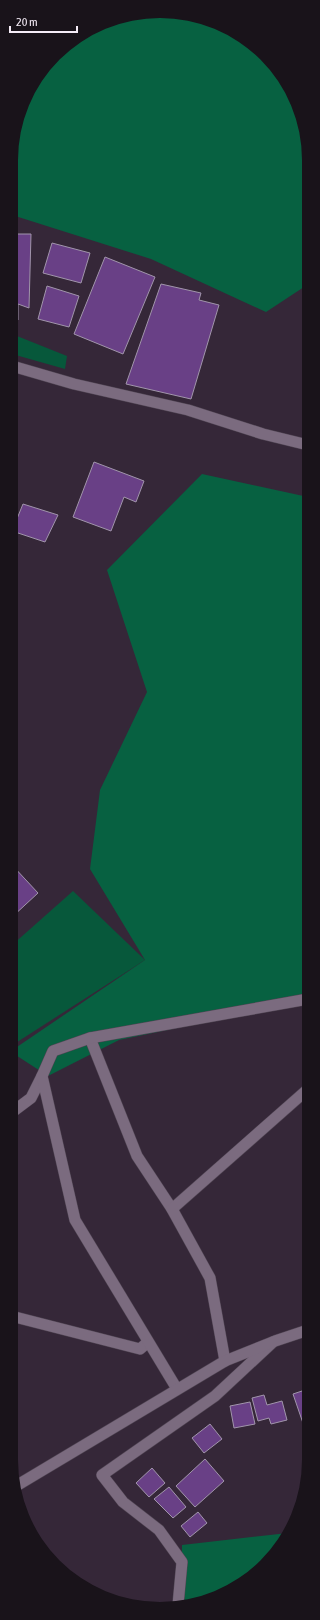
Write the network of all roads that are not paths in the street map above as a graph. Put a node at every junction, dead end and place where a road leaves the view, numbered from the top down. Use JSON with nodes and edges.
{"nodes":[{"id":1,"x":18,"y":368,"type":"edge"},
{"id":2,"x":302,"y":444,"type":"edge"},
{"id":3,"x":302,"y":1000,"type":"edge"},
{"id":4,"x":90,"y":1038,"type":"junction"},
{"id":5,"x":42,"y":1076,"type":"junction"},
{"id":6,"x":302,"y":1094,"type":"edge"},
{"id":7,"x":18,"y":1108,"type":"edge"},
{"id":8,"x":172,"y":1208,"type":"junction"},
{"id":9,"x":18,"y":1318,"type":"edge"},
{"id":10,"x":302,"y":1332,"type":"edge"},
{"id":11,"x":275,"y":1341,"type":"junction"},
{"id":12,"x":148,"y":1342,"type":"junction"},
{"id":13,"x":225,"y":1361,"type":"junction"},
{"id":14,"x":177,"y":1389,"type":"junction"},
{"id":15,"x":20,"y":1484,"type":"edge"},
{"id":16,"x":178,"y":1601,"type":"edge"}],
"edges":[{"from":1,"to":2,"type":"street"},
{"from":3,"to":4,"type":"street"},
{"from":4,"to":5,"type":"street"},
{"from":4,"to":8,"type":"street"},
{"from":5,"to":7,"type":"street"},
{"from":5,"to":12,"type":"street"},
{"from":6,"to":8,"type":"street"},
{"from":8,"to":13,"type":"street"},
{"from":9,"to":12,"type":"street"},
{"from":10,"to":11,"type":"street"},
{"from":11,"to":13,"type":"street"},
{"from":11,"to":16,"type":"street"},
{"from":12,"to":14,"type":"street"},
{"from":13,"to":14,"type":"street"},
{"from":14,"to":15,"type":"street"}]}
